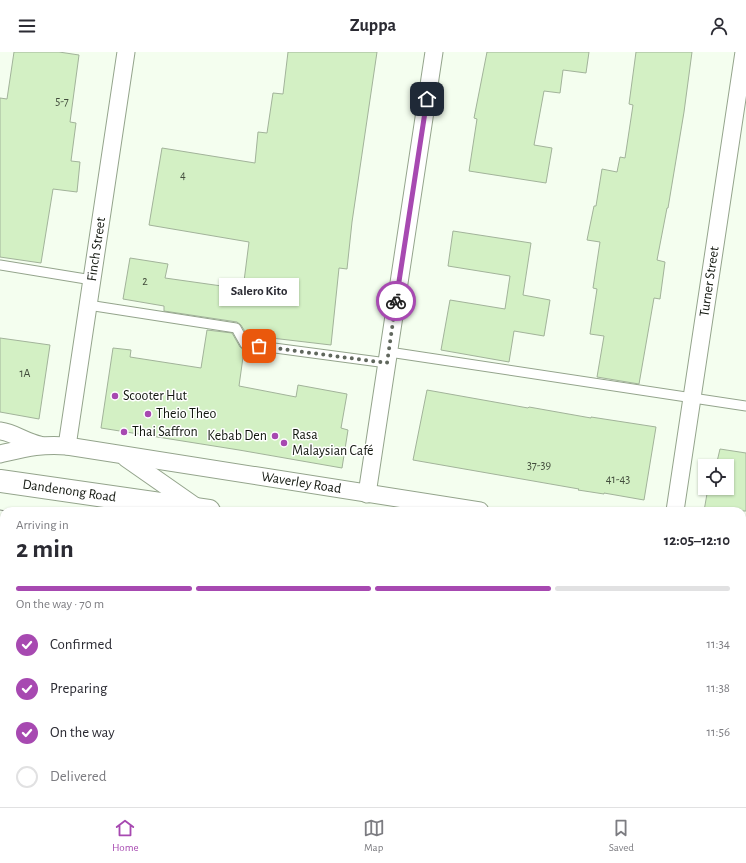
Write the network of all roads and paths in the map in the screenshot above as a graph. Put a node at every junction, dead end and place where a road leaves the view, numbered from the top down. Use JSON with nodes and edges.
{"nodes":[{"id":1,"x":126,"y":52,"type":"edge"},
{"id":2,"x":434,"y":52,"type":"edge"},
{"id":3,"x":744,"y":52,"type":"edge"},
{"id":4,"x":0,"y":265,"type":"edge"},
{"id":5,"x":92,"y":280,"type":"junction"},
{"id":6,"x":88,"y":305,"type":"junction"},
{"id":7,"x":388,"y":357,"type":"junction"},
{"id":8,"x":692,"y":399,"type":"junction"},
{"id":9,"x":746,"y":406,"type":"edge"},
{"id":10,"x":0,"y":431,"type":"edge"},
{"id":11,"x":40,"y":445,"type":"junction"},
{"id":12,"x":67,"y":446,"type":"junction"},
{"id":13,"x":0,"y":454,"type":"edge"},
{"id":14,"x":123,"y":455,"type":"junction"},
{"id":15,"x":0,"y":481,"type":"edge"},
{"id":16,"x":367,"y":494,"type":"junction"},
{"id":17,"x":184,"y":507,"type":"edge"},
{"id":18,"x":201,"y":507,"type":"edge"},
{"id":19,"x":453,"y":507,"type":"edge"},
{"id":20,"x":676,"y":507,"type":"edge"}],
"edges":[{"from":1,"to":5,"type":"street","name":"Finch Street"},
{"from":2,"to":7,"type":"street"},
{"from":3,"to":8,"type":"street","name":"Turner Street"},
{"from":4,"to":5,"type":"lane"},
{"from":5,"to":6,"type":"street","name":"Finch Street"},
{"from":6,"to":7,"type":"lane"},
{"from":6,"to":12,"type":"street","name":"Finch Street"},
{"from":7,"to":8,"type":"lane"},
{"from":7,"to":16,"type":"street"},
{"from":8,"to":9,"type":"lane"},
{"from":8,"to":20,"type":"street","name":"Turner Street"},
{"from":10,"to":11,"type":"street"},
{"from":11,"to":12,"type":"street","name":"Waverley Road"},
{"from":11,"to":13,"type":"street","name":"Waverley Road"},
{"from":12,"to":14,"type":"street","name":"Waverley Road"},
{"from":14,"to":16,"type":"street","name":"Waverley Road"},
{"from":14,"to":18,"type":"street","name":"Waverley Road"},
{"from":15,"to":17,"type":"main road","name":"Dandenong Road"},
{"from":16,"to":19,"type":"street","name":"Waverley Road"}]}
